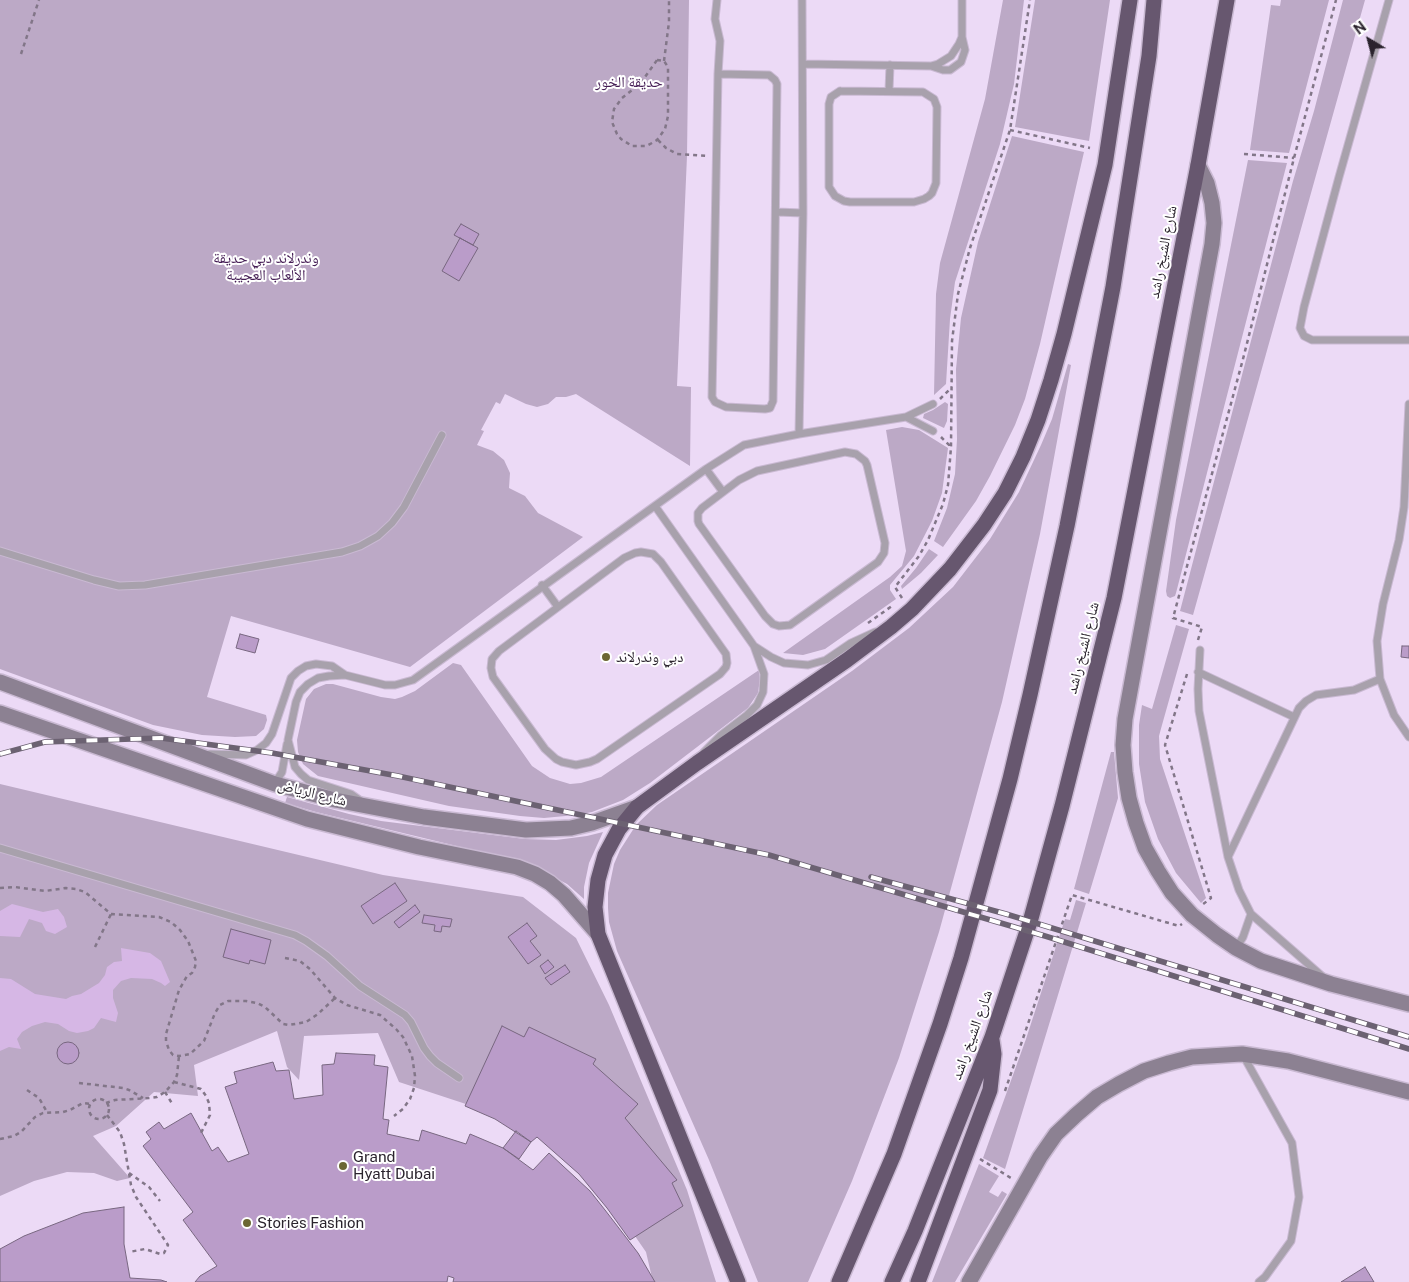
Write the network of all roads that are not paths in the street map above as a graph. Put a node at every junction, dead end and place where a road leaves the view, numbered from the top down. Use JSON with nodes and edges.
{"nodes":[{"id":1,"x":717,"y":0,"type":"edge"},
{"id":2,"x":802,"y":0,"type":"edge"},
{"id":3,"x":962,"y":0,"type":"edge"},
{"id":4,"x":1130,"y":0,"type":"edge"},
{"id":5,"x":1154,"y":0,"type":"edge"},
{"id":6,"x":1227,"y":0,"type":"edge"},
{"id":7,"x":1389,"y":0,"type":"edge"},
{"id":8,"x":962,"y":37,"type":"junction"},
{"id":9,"x":803,"y":64,"type":"junction"},
{"id":10,"x":890,"y":65,"type":"junction"},
{"id":11,"x":931,"y":66,"type":"junction"},
{"id":12,"x":718,"y":74,"type":"junction"},
{"id":13,"x":889,"y":92,"type":"junction"},
{"id":14,"x":1198,"y":165,"type":"junction"},
{"id":15,"x":777,"y":212,"type":"junction"},
{"id":16,"x":802,"y":213,"type":"junction"},
{"id":17,"x":1409,"y":340,"type":"edge"},
{"id":18,"x":932,"y":404,"type":"road end"},
{"id":19,"x":1409,"y":404,"type":"edge"},
{"id":20,"x":906,"y":417,"type":"junction"},
{"id":21,"x":933,"y":431,"type":"road end"},
{"id":22,"x":799,"y":434,"type":"junction"},
{"id":23,"x":442,"y":435,"type":"dead end"},
{"id":24,"x":706,"y":469,"type":"junction"},
{"id":25,"x":723,"y":492,"type":"junction"},
{"id":26,"x":655,"y":506,"type":"junction"},
{"id":27,"x":0,"y":551,"type":"edge"},
{"id":28,"x":542,"y":586,"type":"junction"},
{"id":29,"x":558,"y":607,"type":"junction"},
{"id":30,"x":891,"y":627,"type":"junction"},
{"id":31,"x":754,"y":646,"type":"junction"},
{"id":32,"x":1198,"y":647,"type":"road end"},
{"id":33,"x":1198,"y":672,"type":"junction"},
{"id":34,"x":345,"y":675,"type":"junction"},
{"id":35,"x":1380,"y":680,"type":"junction"},
{"id":36,"x":0,"y":682,"type":"edge"},
{"id":37,"x":0,"y":713,"type":"edge"},
{"id":38,"x":1294,"y":717,"type":"junction"},
{"id":39,"x":1409,"y":737,"type":"edge"},
{"id":40,"x":288,"y":740,"type":"junction"},
{"id":41,"x":190,"y":753,"type":"junction"},
{"id":42,"x":696,"y":763,"type":"junction"},
{"id":43,"x":200,"y":781,"type":"junction"},
{"id":44,"x":275,"y":784,"type":"junction"},
{"id":45,"x":365,"y":806,"type":"junction"},
{"id":46,"x":637,"y":807,"type":"junction"},
{"id":47,"x":0,"y":848,"type":"edge"},
{"id":48,"x":1228,"y":857,"type":"junction"},
{"id":49,"x":1251,"y":914,"type":"junction"},
{"id":50,"x":598,"y":934,"type":"junction"},
{"id":51,"x":1236,"y":948,"type":"junction"},
{"id":52,"x":1331,"y":984,"type":"junction"},
{"id":53,"x":1409,"y":1004,"type":"edge"},
{"id":54,"x":992,"y":1037,"type":"junction"},
{"id":55,"x":1242,"y":1054,"type":"junction"},
{"id":56,"x":460,"y":1078,"type":"dead end"},
{"id":57,"x":1409,"y":1092,"type":"edge"},
{"id":58,"x":734,"y":1278,"type":"edge"},
{"id":59,"x":839,"y":1282,"type":"edge"},
{"id":60,"x":892,"y":1282,"type":"edge"},
{"id":61,"x":918,"y":1282,"type":"edge"},
{"id":62,"x":969,"y":1282,"type":"edge"},
{"id":63,"x":1258,"y":1282,"type":"edge"}],
"edges":[{"from":1,"to":12,"type":"lane"},
{"from":2,"to":9,"type":"lane"},
{"from":3,"to":8,"type":"lane"},
{"from":4,"to":30,"type":"highway"},
{"from":5,"to":59,"type":"highway"},
{"from":6,"to":14,"type":"highway","name":"شارع الشيخ راشد"},
{"from":7,"to":17,"type":"lane"},
{"from":8,"to":11,"type":"lane"},
{"from":8,"to":11,"type":"lane"},
{"from":9,"to":10,"type":"lane"},
{"from":9,"to":16,"type":"lane"},
{"from":10,"to":11,"type":"lane"},
{"from":10,"to":13,"type":"lane"},
{"from":12,"to":15,"type":"lane"},
{"from":12,"to":15,"type":"lane"},
{"from":13,"to":13,"type":"lane"},
{"from":14,"to":51,"type":"street"},
{"from":14,"to":54,"type":"highway","name":"شارع الشيخ راشد"},
{"from":15,"to":16,"type":"lane"},
{"from":16,"to":22,"type":"lane"},
{"from":18,"to":20,"type":"lane"},
{"from":19,"to":35,"type":"lane"},
{"from":20,"to":21,"type":"lane"},
{"from":20,"to":22,"type":"lane"},
{"from":22,"to":24,"type":"lane"},
{"from":23,"to":27,"type":"lane"},
{"from":24,"to":25,"type":"lane"},
{"from":24,"to":26,"type":"lane"},
{"from":25,"to":25,"type":"lane"},
{"from":26,"to":28,"type":"lane"},
{"from":26,"to":31,"type":"lane"},
{"from":28,"to":29,"type":"lane"},
{"from":28,"to":34,"type":"lane"},
{"from":29,"to":29,"type":"lane"},
{"from":30,"to":31,"type":"lane"},
{"from":30,"to":42,"type":"highway"},
{"from":31,"to":42,"type":"lane"},
{"from":32,"to":33,"type":"lane"},
{"from":33,"to":38,"type":"lane"},
{"from":33,"to":48,"type":"lane"},
{"from":34,"to":40,"type":"lane"},
{"from":34,"to":41,"type":"lane"},
{"from":35,"to":38,"type":"lane"},
{"from":35,"to":39,"type":"lane"},
{"from":36,"to":41,"type":"street","name":"شارع الرياض"},
{"from":37,"to":43,"type":"street","name":"شارع الرياض"},
{"from":38,"to":48,"type":"lane"},
{"from":40,"to":44,"type":"lane"},
{"from":40,"to":45,"type":"lane"},
{"from":41,"to":44,"type":"street","name":"شارع الرياض"},
{"from":42,"to":46,"type":"highway"},
{"from":43,"to":44,"type":"street"},
{"from":43,"to":50,"type":"street","name":"شارع الرياض"},
{"from":44,"to":45,"type":"street","name":"شارع الرياض"},
{"from":45,"to":46,"type":"street","name":"شارع الرياض"},
{"from":46,"to":50,"type":"highway"},
{"from":47,"to":56,"type":"lane"},
{"from":48,"to":49,"type":"lane"},
{"from":49,"to":51,"type":"lane"},
{"from":49,"to":52,"type":"lane"},
{"from":50,"to":58,"type":"highway"},
{"from":51,"to":52,"type":"street"},
{"from":52,"to":53,"type":"street"},
{"from":54,"to":60,"type":"highway","name":"شارع الشيخ راشد"},
{"from":54,"to":61,"type":"highway"},
{"from":55,"to":57,"type":"street"},
{"from":55,"to":62,"type":"street"},
{"from":55,"to":63,"type":"lane"}]}
